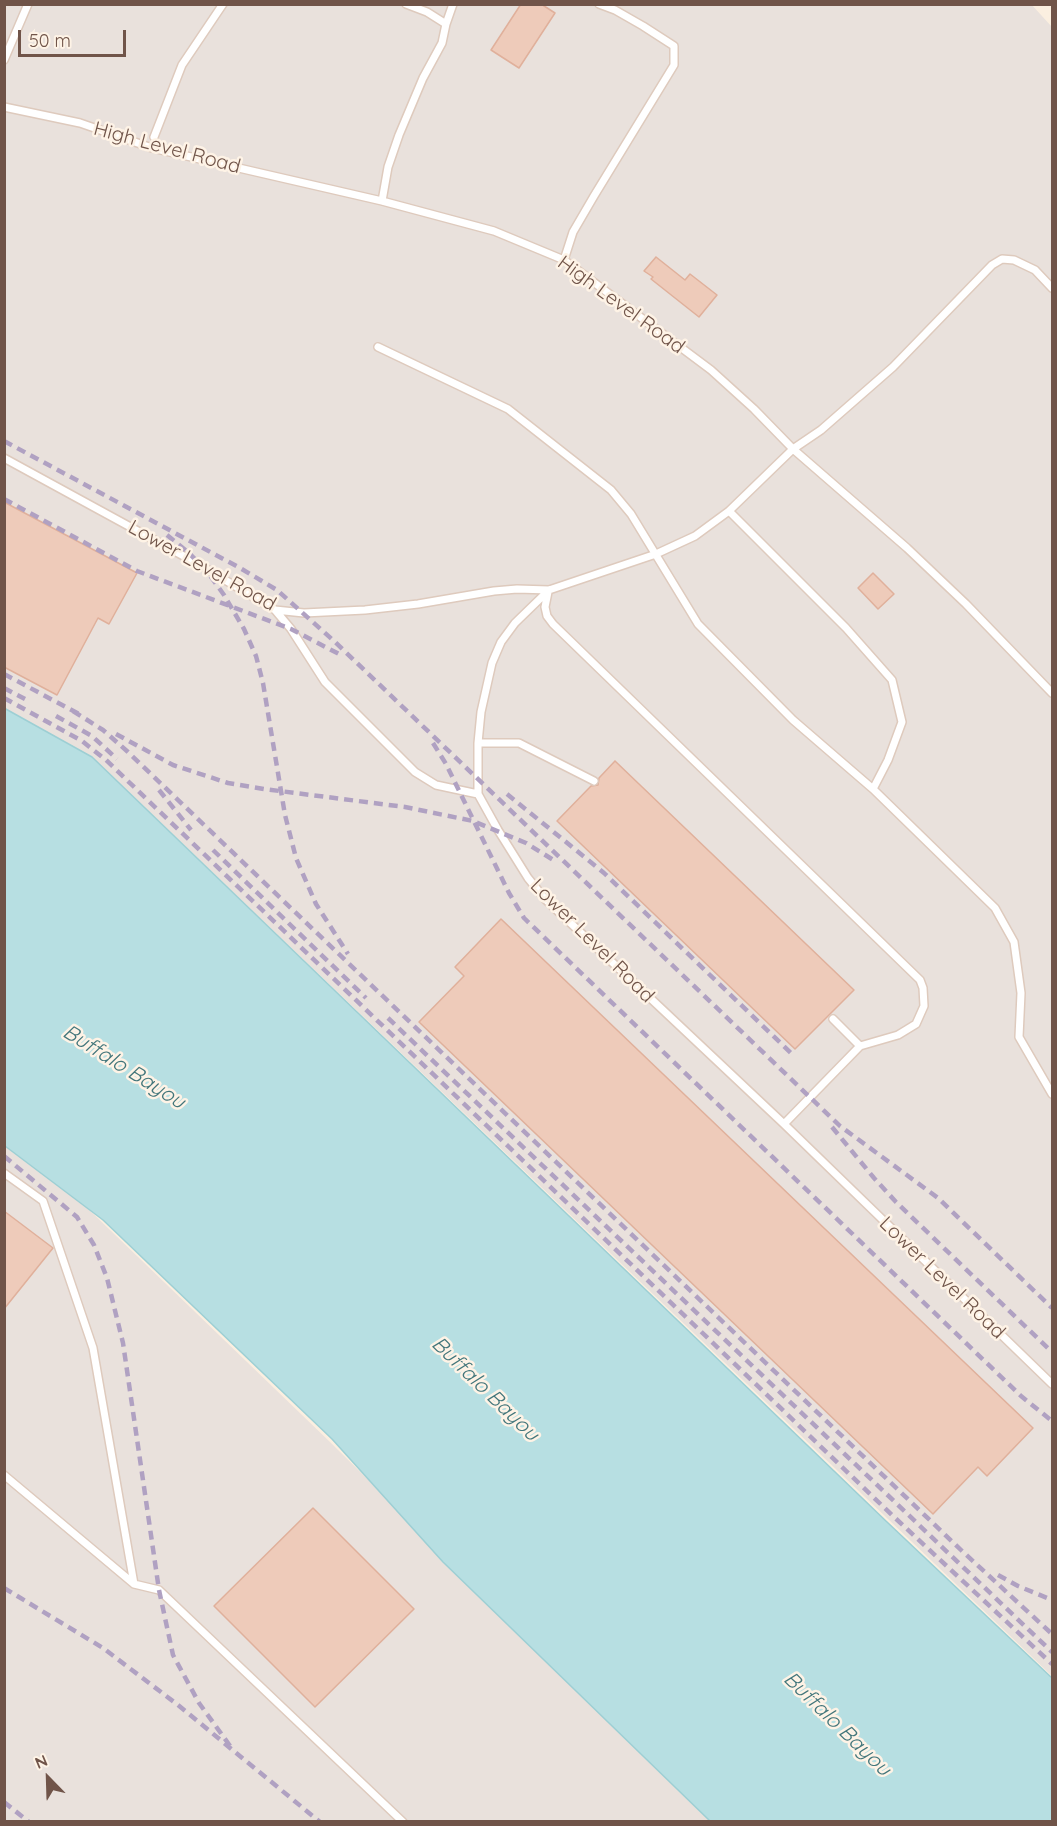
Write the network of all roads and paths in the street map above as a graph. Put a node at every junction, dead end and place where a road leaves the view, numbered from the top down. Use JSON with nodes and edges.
{"nodes":[{"id":1,"x":28,"y":4,"type":"edge"},
{"id":2,"x":223,"y":4,"type":"edge"},
{"id":3,"x":406,"y":4,"type":"edge"},
{"id":4,"x":453,"y":4,"type":"edge"},
{"id":5,"x":599,"y":4,"type":"edge"},
{"id":6,"x":446,"y":24,"type":"junction"},
{"id":7,"x":4,"y":60,"type":"edge"},
{"id":8,"x":4,"y":107,"type":"edge"},
{"id":9,"x":154,"y":137,"type":"dead end"},
{"id":10,"x":382,"y":201,"type":"junction"},
{"id":11,"x":564,"y":260,"type":"junction"},
{"id":12,"x":1053,"y":288,"type":"edge"},
{"id":13,"x":378,"y":347,"type":"dead end"},
{"id":14,"x":793,"y":448,"type":"junction"},
{"id":15,"x":4,"y":458,"type":"edge"},
{"id":16,"x":729,"y":511,"type":"junction"},
{"id":17,"x":656,"y":554,"type":"junction"},
{"id":18,"x":549,"y":590,"type":"junction"},
{"id":19,"x":275,"y":610,"type":"junction"},
{"id":20,"x":1053,"y":693,"type":"edge"},
{"id":21,"x":478,"y":743,"type":"junction"},
{"id":22,"x":594,"y":781,"type":"dead end"},
{"id":23,"x":873,"y":789,"type":"junction"},
{"id":24,"x":478,"y":794,"type":"junction"},
{"id":25,"x":833,"y":1019,"type":"dead end"},
{"id":26,"x":860,"y":1046,"type":"junction"},
{"id":27,"x":1053,"y":1094,"type":"edge"},
{"id":28,"x":784,"y":1125,"type":"junction"},
{"id":29,"x":4,"y":1173,"type":"edge"},
{"id":30,"x":1053,"y":1384,"type":"edge"},
{"id":31,"x":4,"y":1475,"type":"edge"},
{"id":32,"x":134,"y":1584,"type":"junction"},
{"id":33,"x":403,"y":1821,"type":"edge"}],
"edges":[{"from":1,"to":7,"type":"lane"},
{"from":2,"to":9,"type":"lane"},
{"from":3,"to":6,"type":"lane"},
{"from":4,"to":6,"type":"lane"},
{"from":5,"to":11,"type":"lane"},
{"from":6,"to":10,"type":"lane"},
{"from":8,"to":10,"type":"lane","name":"High Level Road"},
{"from":10,"to":11,"type":"lane","name":"High Level Road"},
{"from":11,"to":14,"type":"lane","name":"High Level Road"},
{"from":12,"to":14,"type":"lane"},
{"from":13,"to":17,"type":"lane"},
{"from":14,"to":16,"type":"lane"},
{"from":14,"to":20,"type":"lane","name":"High Level Road"},
{"from":15,"to":19,"type":"lane","name":"Lower Level Road"},
{"from":16,"to":17,"type":"lane"},
{"from":16,"to":23,"type":"lane"},
{"from":17,"to":18,"type":"lane"},
{"from":17,"to":23,"type":"lane"},
{"from":18,"to":19,"type":"lane","name":"Lower Level Road"},
{"from":18,"to":21,"type":"lane"},
{"from":18,"to":26,"type":"lane"},
{"from":19,"to":24,"type":"lane"},
{"from":21,"to":22,"type":"lane"},
{"from":21,"to":24,"type":"lane"},
{"from":23,"to":27,"type":"lane"},
{"from":24,"to":28,"type":"lane","name":"Lower Level Road"},
{"from":25,"to":26,"type":"lane"},
{"from":26,"to":28,"type":"lane"},
{"from":28,"to":30,"type":"lane","name":"Lower Level Road"},
{"from":29,"to":32,"type":"lane"},
{"from":31,"to":32,"type":"lane"},
{"from":32,"to":33,"type":"lane"}]}
